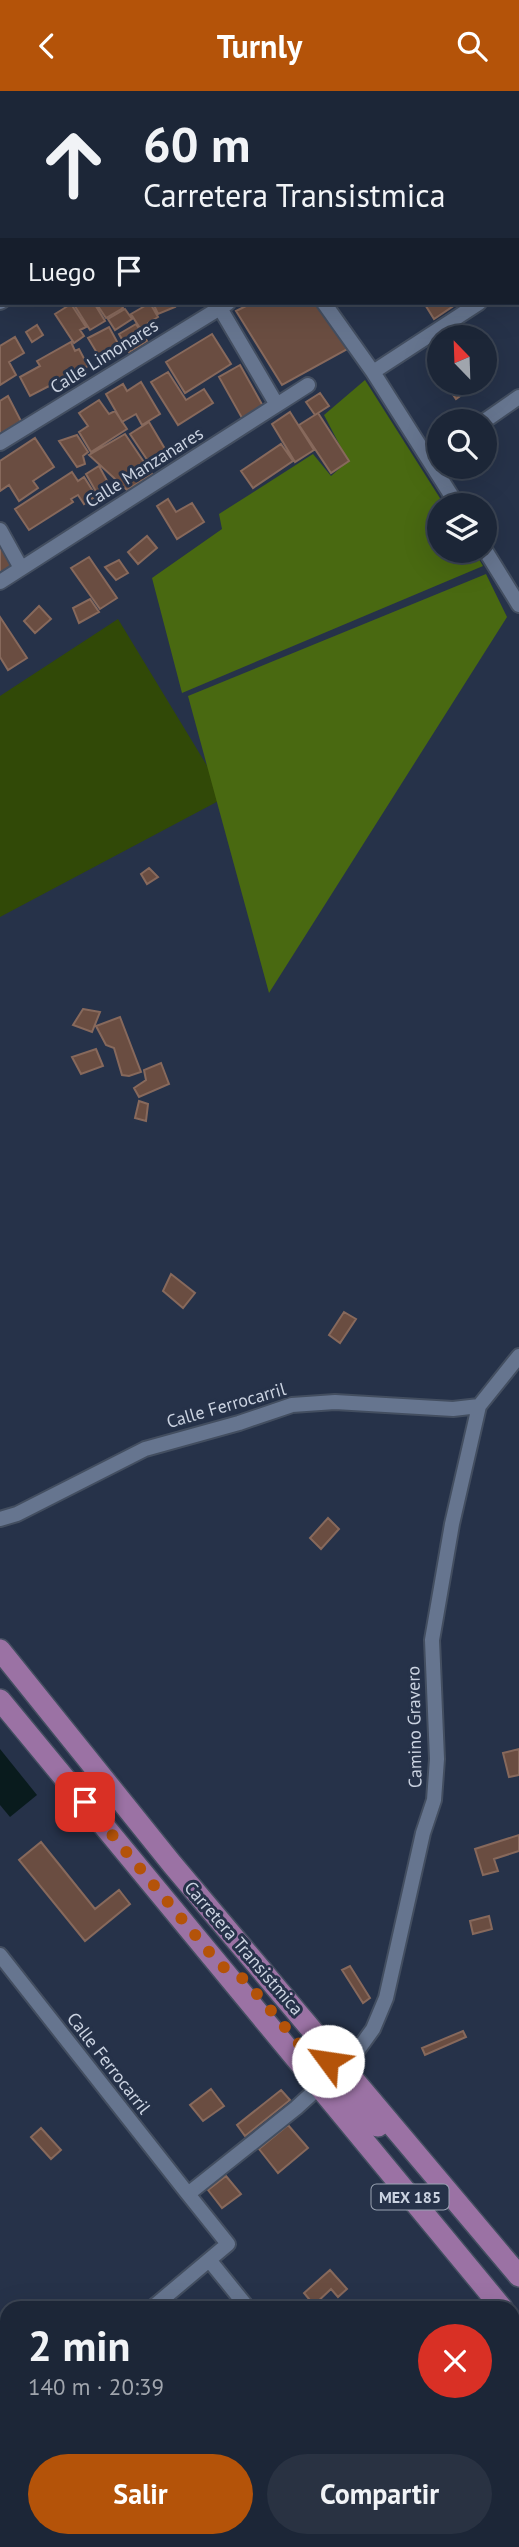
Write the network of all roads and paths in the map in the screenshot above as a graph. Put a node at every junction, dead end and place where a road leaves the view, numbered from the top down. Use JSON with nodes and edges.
{"nodes":[{"id":1,"x":220,"y":305,"type":"edge"},
{"id":2,"x":223,"y":305,"type":"edge"},
{"id":3,"x":325,"y":305,"type":"edge"},
{"id":4,"x":476,"y":305,"type":"edge"},
{"id":5,"x":373,"y":372,"type":"junction"},
{"id":6,"x":308,"y":385,"type":"dead end"},
{"id":7,"x":519,"y":397,"type":"edge"},
{"id":8,"x":277,"y":405,"type":"junction"},
{"id":9,"x":497,"y":412,"type":"edge"},
{"id":10,"x":0,"y":443,"type":"edge"},
{"id":11,"x":427,"y":446,"type":"edge"},
{"id":12,"x":0,"y":530,"type":"edge"},
{"id":13,"x":493,"y":563,"type":"edge"},
{"id":14,"x":20,"y":568,"type":"junction"},
{"id":15,"x":0,"y":582,"type":"edge"},
{"id":16,"x":519,"y":605,"type":"edge"},
{"id":17,"x":519,"y":1356,"type":"edge"},
{"id":18,"x":479,"y":1406,"type":"junction"},
{"id":19,"x":0,"y":1519,"type":"edge"},
{"id":20,"x":0,"y":1650,"type":"edge"},
{"id":21,"x":0,"y":1700,"type":"edge"},
{"id":22,"x":0,"y":1955,"type":"edge"},
{"id":23,"x":220,"y":1965,"type":"junction"},
{"id":24,"x":344,"y":2064,"type":"junction"},
{"id":25,"x":319,"y":2087,"type":"junction"},
{"id":26,"x":188,"y":2194,"type":"junction"},
{"id":27,"x":460,"y":2203,"type":"junction"},
{"id":28,"x":210,"y":2261,"type":"junction"},
{"id":29,"x":519,"y":2276,"type":"edge"},
{"id":30,"x":161,"y":2301,"type":"edge"},
{"id":31,"x":242,"y":2301,"type":"edge"},
{"id":32,"x":496,"y":2301,"type":"edge"}],
"edges":[{"from":1,"to":10,"type":"street","name":"Calle Limonares"},
{"from":2,"to":8,"type":"street"},
{"from":3,"to":5,"type":"street"},
{"from":4,"to":5,"type":"street"},
{"from":5,"to":11,"type":"street"},
{"from":6,"to":8,"type":"street","name":"Calle Manzanares"},
{"from":7,"to":9,"type":"street"},
{"from":8,"to":14,"type":"street","name":"Calle Manzanares"},
{"from":12,"to":14,"type":"street"},
{"from":13,"to":16,"type":"street"},
{"from":14,"to":15,"type":"street","name":"Calle Manzanares"},
{"from":17,"to":18,"type":"street","name":"Camino Gravero"},
{"from":18,"to":19,"type":"street","name":"Calle Ferrocarril"},
{"from":18,"to":24,"type":"street","name":"Camino Gravero"},
{"from":20,"to":24,"type":"main road","name":"Carretera Transistmica","number":"MEX 185"},
{"from":21,"to":23,"type":"main road","name":"Carretera Transistmica","number":"MEX 185"},
{"from":22,"to":26,"type":"street","name":"Calle Ferrocarril"},
{"from":23,"to":24,"type":"main road"},
{"from":23,"to":25,"type":"main road","name":"Carretera Transistmica","number":"MEX 185"},
{"from":24,"to":25,"type":"street","name":"Camino Gravero"},
{"from":24,"to":27,"type":"main road","name":"Carretera Transistmica","number":"MEX 185"},
{"from":25,"to":26,"type":"street","name":"Camino Gravero"},
{"from":25,"to":27,"type":"main road"},
{"from":25,"to":32,"type":"main road","name":"Carretera Transistmica","number":"MEX 185"},
{"from":26,"to":28,"type":"street","name":"Calle Ferrocarril"},
{"from":27,"to":29,"type":"main road","name":"Carretera Transistmica","number":"MEX 185"},
{"from":28,"to":30,"type":"street"},
{"from":28,"to":31,"type":"street"}]}
